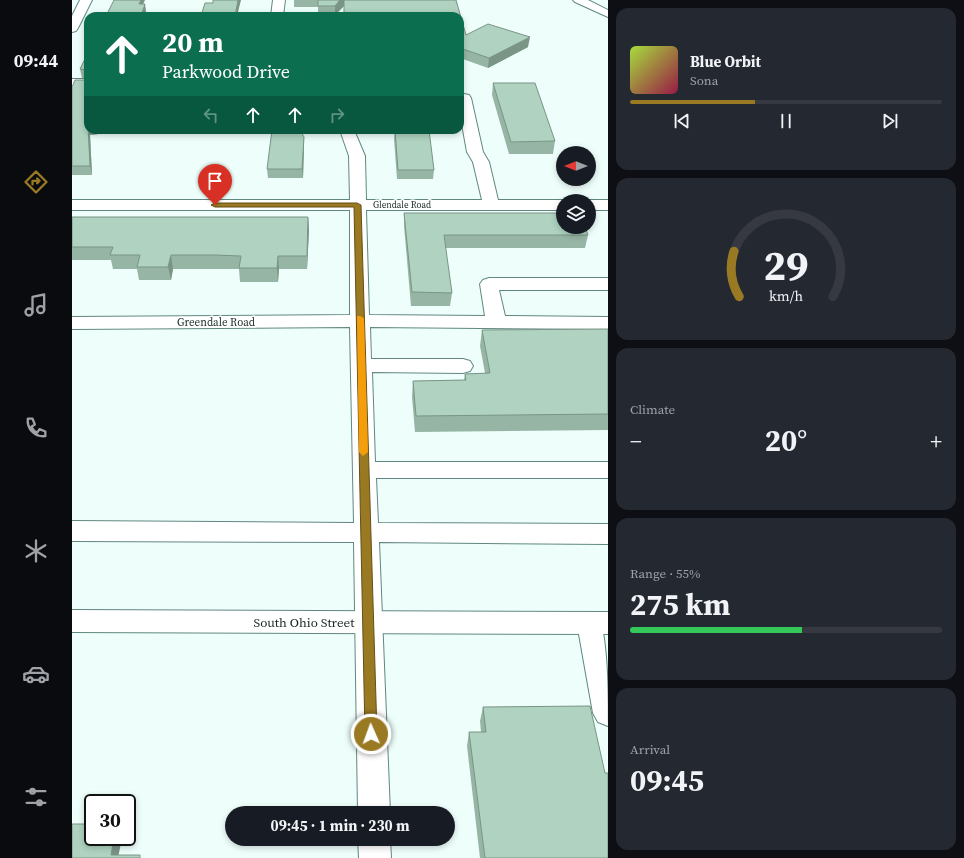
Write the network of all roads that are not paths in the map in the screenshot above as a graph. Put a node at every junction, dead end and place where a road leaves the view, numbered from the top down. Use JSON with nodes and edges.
{"nodes":[{"id":1,"x":86,"y":0,"type":"edge"},
{"id":2,"x":279,"y":0,"type":"edge"},
{"id":3,"x":580,"y":0,"type":"edge"},
{"id":4,"x":278,"y":12,"type":"edge"},
{"id":5,"x":608,"y":14,"type":"edge"},
{"id":6,"x":72,"y":28,"type":"edge"},
{"id":7,"x":72,"y":83,"type":"edge"},
{"id":8,"x":84,"y":83,"type":"edge"},
{"id":9,"x":464,"y":98,"type":"dead end"},
{"id":10,"x":349,"y":134,"type":"edge"},
{"id":11,"x":72,"y":205,"type":"edge"},
{"id":12,"x":357,"y":205,"type":"junction"},
{"id":13,"x":491,"y":205,"type":"junction"},
{"id":14,"x":556,"y":205,"type":"edge"},
{"id":15,"x":596,"y":205,"type":"edge"},
{"id":16,"x":608,"y":205,"type":"edge"},
{"id":17,"x":608,"y":284,"type":"edge"},
{"id":18,"x":360,"y":321,"type":"junction"},
{"id":19,"x":496,"y":322,"type":"junction"},
{"id":20,"x":72,"y":323,"type":"edge"},
{"id":21,"x":608,"y":323,"type":"edge"},
{"id":22,"x":361,"y":365,"type":"junction"},
{"id":23,"x":463,"y":366,"type":"dead end"},
{"id":24,"x":364,"y":470,"type":"junction"},
{"id":25,"x":608,"y":470,"type":"edge"},
{"id":26,"x":72,"y":531,"type":"edge"},
{"id":27,"x":366,"y":534,"type":"junction"},
{"id":28,"x":608,"y":534,"type":"edge"},
{"id":29,"x":72,"y":621,"type":"edge"},
{"id":30,"x":368,"y":622,"type":"junction"},
{"id":31,"x":599,"y":623,"type":"edge"},
{"id":32,"x":608,"y":712,"type":"edge"},
{"id":33,"x":374,"y":806,"type":"edge"},
{"id":34,"x":374,"y":846,"type":"edge"},
{"id":35,"x":375,"y":858,"type":"edge"}],
"edges":[{"from":1,"to":6,"type":"street"},
{"from":2,"to":4,"type":"street"},
{"from":3,"to":5,"type":"street"},
{"from":7,"to":8,"type":"street"},
{"from":9,"to":13,"type":"street"},
{"from":10,"to":12,"type":"street"},
{"from":11,"to":12,"type":"street","name":"Glendale Road"},
{"from":12,"to":13,"type":"street","name":"Glendale Road"},
{"from":12,"to":18,"type":"street"},
{"from":13,"to":14,"type":"street","name":"Glendale Road"},
{"from":15,"to":16,"type":"street"},
{"from":17,"to":19,"type":"street"},
{"from":18,"to":19,"type":"street","name":"Greendale Road"},
{"from":18,"to":20,"type":"street","name":"Greendale Road"},
{"from":18,"to":22,"type":"street"},
{"from":19,"to":21,"type":"street","name":"Greendale Road"},
{"from":22,"to":23,"type":"street"},
{"from":22,"to":24,"type":"street"},
{"from":24,"to":25,"type":"street"},
{"from":24,"to":27,"type":"street"},
{"from":26,"to":27,"type":"street"},
{"from":27,"to":28,"type":"street"},
{"from":27,"to":30,"type":"street"},
{"from":29,"to":30,"type":"street","name":"South Ohio Street"},
{"from":30,"to":31,"type":"street","name":"South Ohio Street"},
{"from":30,"to":33,"type":"street"},
{"from":31,"to":32,"type":"street"},
{"from":34,"to":35,"type":"street"}]}
